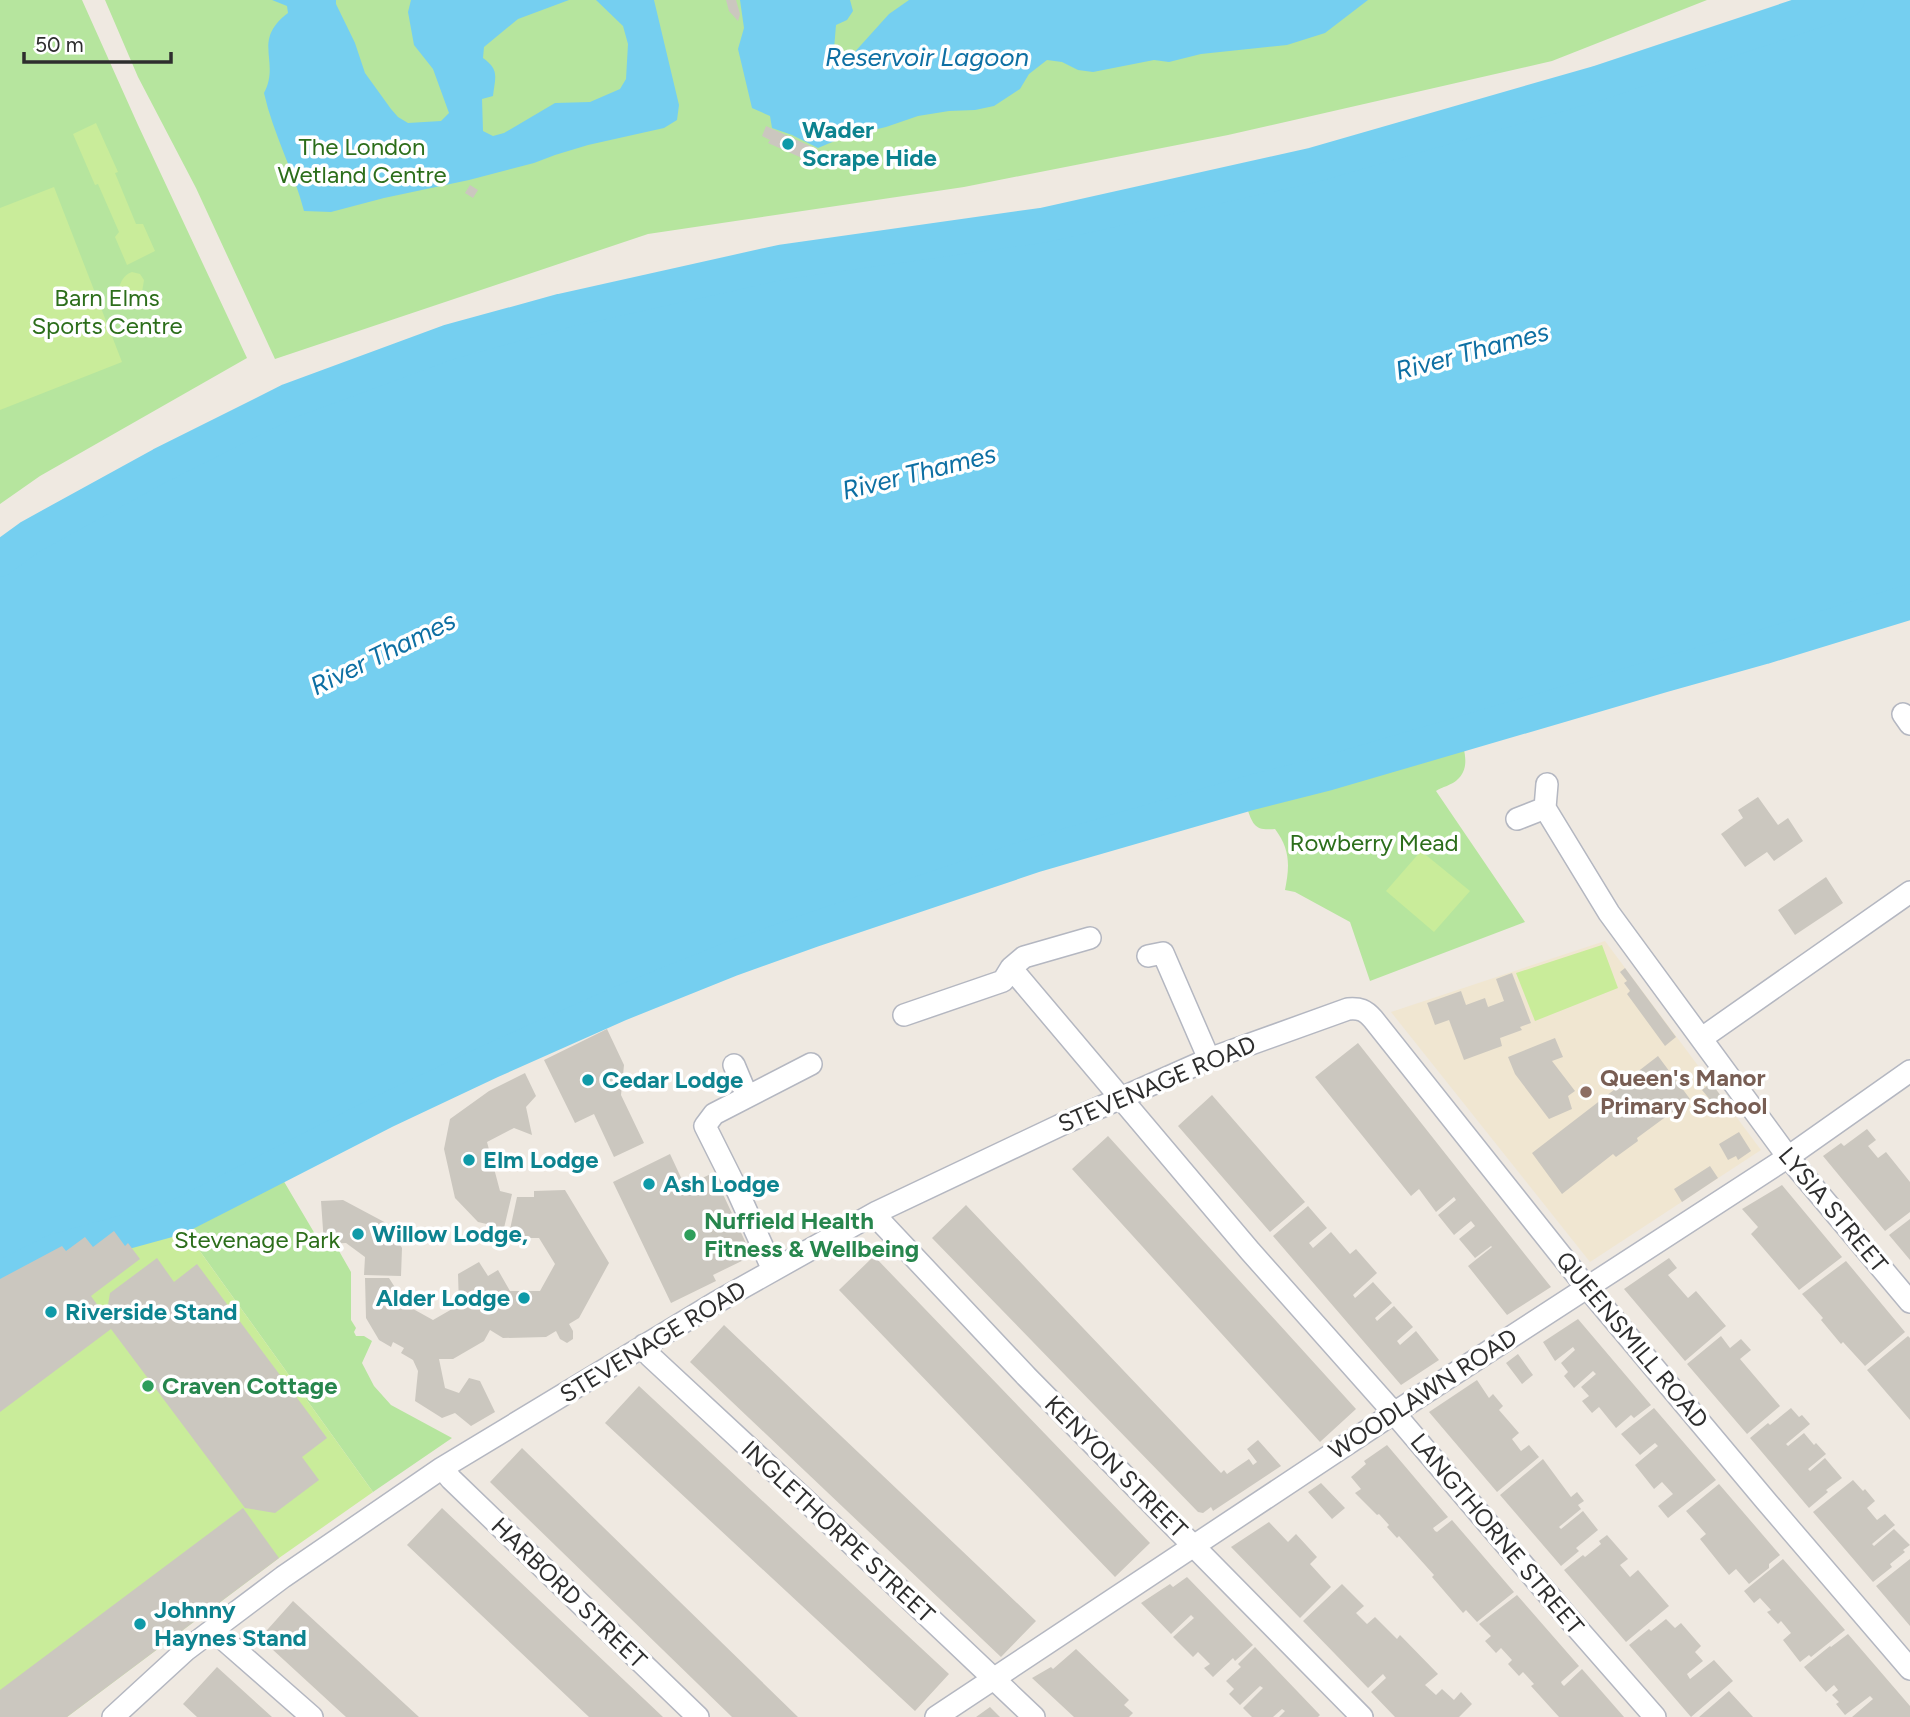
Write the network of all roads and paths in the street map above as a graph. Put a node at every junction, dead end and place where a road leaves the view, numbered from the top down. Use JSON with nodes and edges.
{"nodes":[{"id":1,"x":1547,"y":784,"type":"dead end"},
{"id":2,"x":1545,"y":808,"type":"junction"},
{"id":3,"x":1517,"y":819,"type":"dead end"},
{"id":4,"x":1910,"y":892,"type":"edge"},
{"id":5,"x":1090,"y":938,"type":"dead end"},
{"id":6,"x":1161,"y":948,"type":"dead end"},
{"id":7,"x":1011,"y":968,"type":"junction"},
{"id":8,"x":1360,"y":1009,"type":"joint"},
{"id":9,"x":904,"y":1015,"type":"dead end"},
{"id":10,"x":1702,"y":1038,"type":"junction"},
{"id":11,"x":1209,"y":1059,"type":"junction"},
{"id":12,"x":811,"y":1064,"type":"dead end"},
{"id":13,"x":734,"y":1065,"type":"dead end"},
{"id":14,"x":1910,"y":1071,"type":"edge"},
{"id":15,"x":747,"y":1096,"type":"junction"},
{"id":16,"x":1119,"y":1098,"type":"junction"},
{"id":17,"x":1788,"y":1157,"type":"junction"},
{"id":18,"x":877,"y":1212,"type":"junction"},
{"id":19,"x":773,"y":1270,"type":"junction"},
{"id":20,"x":1586,"y":1286,"type":"junction"},
{"id":21,"x":1910,"y":1302,"type":"edge"},
{"id":22,"x":644,"y":1345,"type":"junction"},
{"id":23,"x":1394,"y":1413,"type":"junction"},
{"id":24,"x":442,"y":1468,"type":"junction"},
{"id":25,"x":1194,"y":1545,"type":"junction"},
{"id":26,"x":215,"y":1629,"type":"junction"},
{"id":27,"x":1910,"y":1669,"type":"edge"},
{"id":28,"x":993,"y":1678,"type":"junction"},
{"id":29,"x":113,"y":1717,"type":"edge"},
{"id":30,"x":312,"y":1717,"type":"edge"},
{"id":31,"x":698,"y":1717,"type":"edge"},
{"id":32,"x":936,"y":1717,"type":"edge"},
{"id":33,"x":1034,"y":1717,"type":"edge"},
{"id":34,"x":1362,"y":1717,"type":"edge"},
{"id":35,"x":1655,"y":1717,"type":"edge"}],
"edges":[{"from":1,"to":2,"type":"street"},
{"from":2,"to":3,"type":"street"},
{"from":2,"to":10,"type":"street","name":"LYSIA STREET"},
{"from":4,"to":10,"type":"street"},
{"from":5,"to":7,"type":"street"},
{"from":6,"to":11,"type":"street"},
{"from":7,"to":9,"type":"street"},
{"from":7,"to":16,"type":"street","name":"LANGTHORNE STREET"},
{"from":8,"to":11,"type":"street","name":"STEVENAGE ROAD"},
{"from":8,"to":20,"type":"street","name":"QUEENSMILL ROAD"},
{"from":10,"to":17,"type":"street","name":"LYSIA STREET"},
{"from":11,"to":16,"type":"street","name":"STEVENAGE ROAD"},
{"from":12,"to":15,"type":"street"},
{"from":13,"to":15,"type":"street"},
{"from":14,"to":17,"type":"street","name":"WOODLAWN ROAD"},
{"from":15,"to":19,"type":"street"},
{"from":16,"to":18,"type":"street","name":"STEVENAGE ROAD"},
{"from":16,"to":23,"type":"street","name":"LANGTHORNE STREET"},
{"from":17,"to":20,"type":"street","name":"WOODLAWN ROAD"},
{"from":17,"to":21,"type":"street","name":"LYSIA STREET"},
{"from":18,"to":19,"type":"street","name":"STEVENAGE ROAD"},
{"from":18,"to":25,"type":"street","name":"KENYON STREET"},
{"from":19,"to":22,"type":"street","name":"STEVENAGE ROAD"},
{"from":20,"to":23,"type":"street","name":"WOODLAWN ROAD"},
{"from":20,"to":27,"type":"street","name":"QUEENSMILL ROAD"},
{"from":22,"to":24,"type":"street","name":"STEVENAGE ROAD"},
{"from":22,"to":28,"type":"street","name":"INGLETHORPE STREET"},
{"from":23,"to":25,"type":"street","name":"WOODLAWN ROAD"},
{"from":23,"to":35,"type":"street","name":"LANGTHORNE STREET"},
{"from":24,"to":26,"type":"street","name":"STEVENAGE ROAD"},
{"from":24,"to":31,"type":"street","name":"HARBORD STREET"},
{"from":25,"to":28,"type":"street","name":"WOODLAWN ROAD"},
{"from":25,"to":34,"type":"street","name":"KENYON STREET"},
{"from":26,"to":29,"type":"street","name":"STEVENAGE ROAD"},
{"from":26,"to":30,"type":"street"},
{"from":28,"to":32,"type":"street","name":"WOODLAWN ROAD"},
{"from":28,"to":33,"type":"street","name":"INGLETHORPE STREET"}]}
